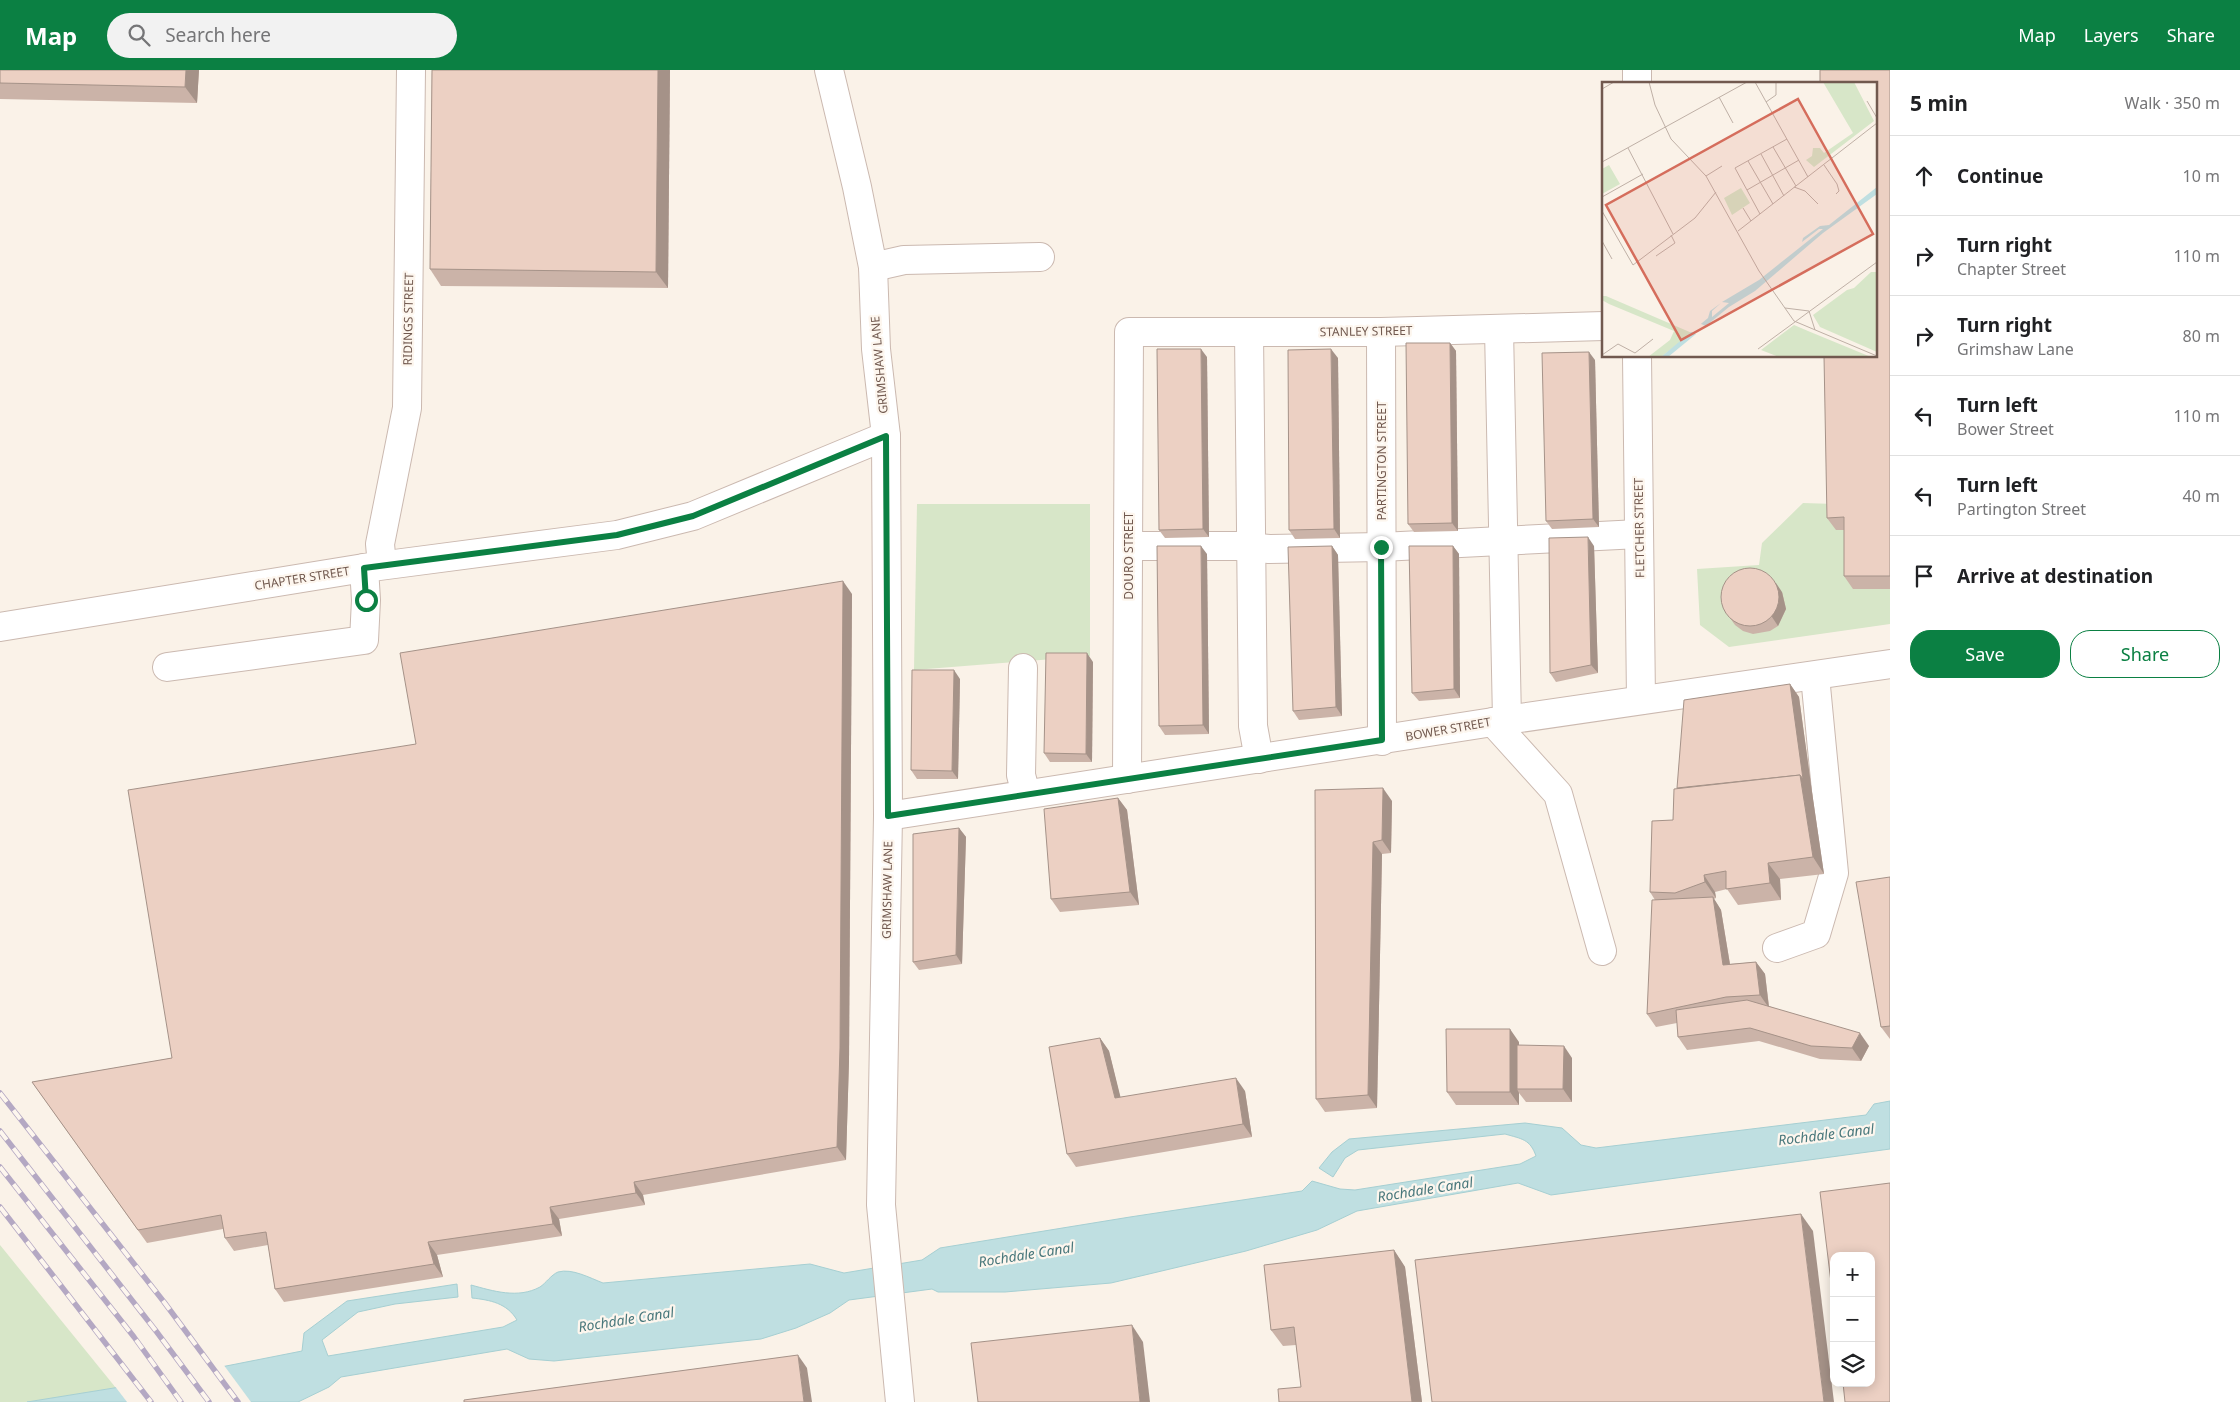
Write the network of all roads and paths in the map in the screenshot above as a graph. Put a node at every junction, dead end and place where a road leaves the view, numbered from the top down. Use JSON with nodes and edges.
{"nodes":[{"id":1,"x":411,"y":70,"type":"edge"},
{"id":2,"x":829,"y":70,"type":"edge"},
{"id":3,"x":1040,"y":257,"type":"dead end"},
{"id":4,"x":873,"y":267,"type":"junction"},
{"id":5,"x":1602,"y":326,"type":"edge"},
{"id":6,"x":1499,"y":329,"type":"junction"},
{"id":7,"x":1129,"y":332,"type":"joint"},
{"id":8,"x":1250,"y":332,"type":"junction"},
{"id":9,"x":1381,"y":332,"type":"junction"},
{"id":10,"x":1637,"y":358,"type":"edge"},
{"id":11,"x":886,"y":436,"type":"junction"},
{"id":12,"x":1639,"y":534,"type":"junction"},
{"id":13,"x":1503,"y":541,"type":"junction"},
{"id":14,"x":1128,"y":546,"type":"junction"},
{"id":15,"x":1252,"y":547,"type":"junction"},
{"id":16,"x":1381,"y":547,"type":"junction"},
{"id":17,"x":373,"y":566,"type":"junction"},
{"id":18,"x":0,"y":627,"type":"edge"},
{"id":19,"x":1890,"y":664,"type":"edge"},
{"id":20,"x":167,"y":667,"type":"dead end"},
{"id":21,"x":1023,"y":668,"type":"dead end"},
{"id":22,"x":1815,"y":676,"type":"junction"},
{"id":23,"x":1641,"y":700,"type":"junction"},
{"id":24,"x":1500,"y":721,"type":"junction"},
{"id":25,"x":1382,"y":740,"type":"junction"},
{"id":26,"x":1259,"y":759,"type":"junction"},
{"id":27,"x":1127,"y":779,"type":"junction"},
{"id":28,"x":1026,"y":794,"type":"junction"},
{"id":29,"x":888,"y":816,"type":"junction"},
{"id":30,"x":1777,"y":948,"type":"dead end"},
{"id":31,"x":1602,"y":951,"type":"dead end"},
{"id":32,"x":900,"y":1402,"type":"edge"}],
"edges":[{"from":1,"to":17,"type":"street","name":"RIDINGS STREET"},
{"from":2,"to":4,"type":"street","name":"GRIMSHAW LANE"},
{"from":3,"to":4,"type":"street"},
{"from":4,"to":11,"type":"street","name":"GRIMSHAW LANE"},
{"from":5,"to":6,"type":"street","name":"STANLEY STREET"},
{"from":6,"to":9,"type":"street","name":"STANLEY STREET"},
{"from":6,"to":13,"type":"street"},
{"from":7,"to":8,"type":"street","name":"STANLEY STREET"},
{"from":7,"to":14,"type":"street","name":"DOURO STREET"},
{"from":8,"to":9,"type":"street","name":"STANLEY STREET"},
{"from":8,"to":15,"type":"street"},
{"from":9,"to":16,"type":"street","name":"PARTINGTON STREET"},
{"from":10,"to":12,"type":"street","name":"FLETCHER STREET"},
{"from":11,"to":17,"type":"street","name":"CHAPTER STREET"},
{"from":11,"to":29,"type":"street","name":"GRIMSHAW LANE"},
{"from":12,"to":13,"type":"street"},
{"from":12,"to":23,"type":"street","name":"FLETCHER STREET"},
{"from":13,"to":16,"type":"street"},
{"from":13,"to":24,"type":"street"},
{"from":14,"to":15,"type":"street"},
{"from":14,"to":27,"type":"street","name":"DOURO STREET"},
{"from":15,"to":16,"type":"street"},
{"from":15,"to":26,"type":"street"},
{"from":16,"to":25,"type":"street","name":"PARTINGTON STREET"},
{"from":17,"to":18,"type":"street","name":"CHAPTER STREET"},
{"from":17,"to":20,"type":"street","name":"RIDINGS STREET"},
{"from":19,"to":22,"type":"street","name":"BOWER STREET"},
{"from":21,"to":28,"type":"street"},
{"from":22,"to":23,"type":"street","name":"BOWER STREET"},
{"from":22,"to":30,"type":"street"},
{"from":23,"to":24,"type":"street","name":"BOWER STREET"},
{"from":24,"to":25,"type":"street","name":"BOWER STREET"},
{"from":24,"to":31,"type":"street"},
{"from":25,"to":26,"type":"street","name":"BOWER STREET"},
{"from":26,"to":27,"type":"street","name":"BOWER STREET"},
{"from":27,"to":28,"type":"street","name":"BOWER STREET"},
{"from":28,"to":29,"type":"street","name":"BOWER STREET"},
{"from":29,"to":32,"type":"street","name":"GRIMSHAW LANE"}]}
